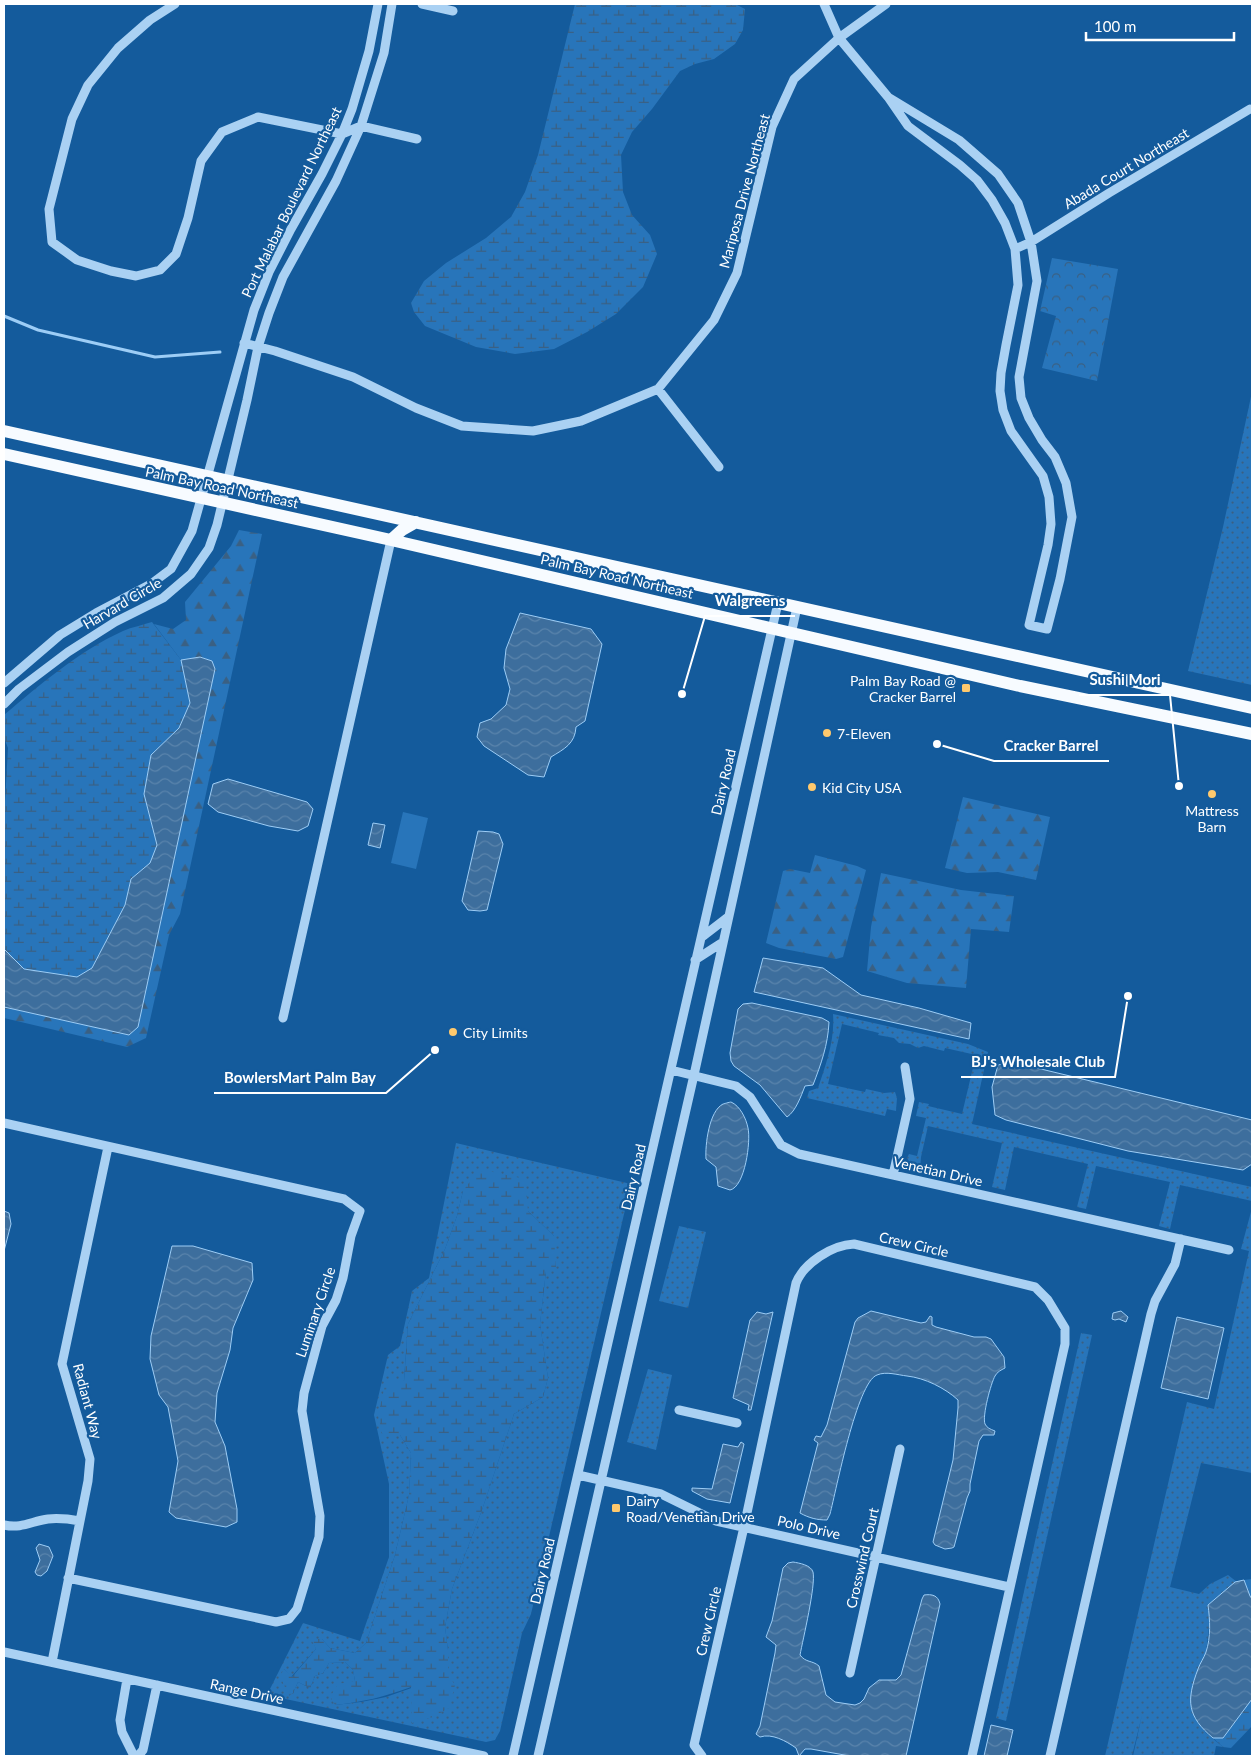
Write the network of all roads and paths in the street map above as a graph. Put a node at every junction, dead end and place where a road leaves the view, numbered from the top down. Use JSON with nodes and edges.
{"nodes":[{"id":1,"x":175,"y":4,"type":"edge"},
{"id":2,"x":378,"y":4,"type":"edge"},
{"id":3,"x":392,"y":4,"type":"edge"},
{"id":4,"x":422,"y":4,"type":"edge"},
{"id":5,"x":824,"y":4,"type":"edge"},
{"id":6,"x":886,"y":4,"type":"edge"},
{"id":7,"x":453,"y":11,"type":"dead end"},
{"id":8,"x":839,"y":38,"type":"junction"},
{"id":9,"x":888,"y":97,"type":"junction"},
{"id":10,"x":1250,"y":109,"type":"dead end"},
{"id":11,"x":361,"y":126,"type":"junction"},
{"id":12,"x":342,"y":134,"type":"junction"},
{"id":13,"x":417,"y":139,"type":"dead end"},
{"id":14,"x":1031,"y":242,"type":"junction"},
{"id":15,"x":1015,"y":249,"type":"junction"},
{"id":16,"x":244,"y":343,"type":"junction"},
{"id":17,"x":258,"y":347,"type":"junction"},
{"id":18,"x":658,"y":389,"type":"junction"},
{"id":19,"x":4,"y":431,"type":"edge"},
{"id":20,"x":4,"y":454,"type":"edge"},
{"id":21,"x":719,"y":467,"type":"dead end"},
{"id":22,"x":208,"y":476,"type":"junction"},
{"id":23,"x":228,"y":481,"type":"junction"},
{"id":24,"x":202,"y":498,"type":"junction"},
{"id":25,"x":223,"y":502,"type":"junction"},
{"id":26,"x":416,"y":522,"type":"junction"},
{"id":27,"x":391,"y":540,"type":"junction"},
{"id":28,"x":778,"y":603,"type":"junction"},
{"id":29,"x":797,"y":607,"type":"junction"},
{"id":30,"x":772,"y":628,"type":"junction"},
{"id":31,"x":791,"y":633,"type":"junction"},
{"id":32,"x":4,"y":683,"type":"edge"},
{"id":33,"x":4,"y":704,"type":"edge"},
{"id":34,"x":1252,"y":708,"type":"edge"},
{"id":35,"x":1252,"y":734,"type":"edge"},
{"id":36,"x":728,"y":917,"type":"junction"},
{"id":37,"x":702,"y":937,"type":"junction"},
{"id":38,"x":723,"y":942,"type":"junction"},
{"id":39,"x":696,"y":960,"type":"junction"},
{"id":40,"x":283,"y":1018,"type":"dead end"},
{"id":41,"x":905,"y":1066,"type":"dead end"},
{"id":42,"x":671,"y":1070,"type":"junction"},
{"id":43,"x":694,"y":1075,"type":"junction"},
{"id":44,"x":4,"y":1123,"type":"edge"},
{"id":45,"x":108,"y":1147,"type":"junction"},
{"id":46,"x":894,"y":1175,"type":"junction"},
{"id":47,"x":1181,"y":1239,"type":"junction"},
{"id":48,"x":1229,"y":1250,"type":"dead end"},
{"id":49,"x":679,"y":1410,"type":"dead end"},
{"id":50,"x":737,"y":1424,"type":"dead end"},
{"id":51,"x":900,"y":1450,"type":"dead end"},
{"id":52,"x":578,"y":1475,"type":"junction"},
{"id":53,"x":601,"y":1479,"type":"junction"},
{"id":54,"x":80,"y":1522,"type":"junction"},
{"id":55,"x":4,"y":1525,"type":"edge"},
{"id":56,"x":744,"y":1527,"type":"junction"},
{"id":57,"x":876,"y":1557,"type":"junction"},
{"id":58,"x":68,"y":1578,"type":"junction"},
{"id":59,"x":1009,"y":1587,"type":"junction"},
{"id":60,"x":4,"y":1652,"type":"edge"},
{"id":61,"x":52,"y":1662,"type":"junction"},
{"id":62,"x":850,"y":1673,"type":"dead end"},
{"id":63,"x":127,"y":1678,"type":"junction"},
{"id":64,"x":157,"y":1685,"type":"junction"},
{"id":65,"x":136,"y":1756,"type":"edge"},
{"id":66,"x":484,"y":1756,"type":"edge"},
{"id":67,"x":513,"y":1756,"type":"edge"},
{"id":68,"x":538,"y":1756,"type":"edge"},
{"id":69,"x":702,"y":1756,"type":"edge"},
{"id":70,"x":972,"y":1756,"type":"edge"},
{"id":71,"x":1050,"y":1756,"type":"edge"}],
"edges":[{"from":1,"to":12,"type":"street"},
{"from":2,"to":12,"type":"street","name":"Port Malabar Boulevard Northeast"},
{"from":3,"to":11,"type":"street","name":"Port Malabar Boulevard Northeast"},
{"from":4,"to":7,"type":"street"},
{"from":5,"to":8,"type":"street"},
{"from":6,"to":8,"type":"street","name":"Mariposa Drive Northeast"},
{"from":8,"to":9,"type":"street"},
{"from":8,"to":18,"type":"street","name":"Mariposa Drive Northeast"},
{"from":9,"to":14,"type":"street"},
{"from":9,"to":15,"type":"street"},
{"from":10,"to":14,"type":"street","name":"Abada Court Northeast"},
{"from":11,"to":12,"type":"street"},
{"from":11,"to":13,"type":"street"},
{"from":11,"to":17,"type":"street","name":"Port Malabar Boulevard Northeast"},
{"from":12,"to":16,"type":"street","name":"Port Malabar Boulevard Northeast"},
{"from":14,"to":15,"type":"street","name":"Abada Court Northeast"},
{"from":14,"to":15,"type":"street"},
{"from":16,"to":17,"type":"street","name":"Mariposa Drive Northeast"},
{"from":16,"to":22,"type":"street","name":"Port Malabar Boulevard Northeast"},
{"from":17,"to":18,"type":"street","name":"Mariposa Drive Northeast"},
{"from":17,"to":23,"type":"street","name":"Port Malabar Boulevard Northeast"},
{"from":18,"to":21,"type":"street"},
{"from":19,"to":22,"type":"main road","name":"Palm Bay Road Northeast"},
{"from":20,"to":24,"type":"main road","name":"Palm Bay Road Northeast"},
{"from":22,"to":23,"type":"main road","name":"Palm Bay Road Northeast"},
{"from":22,"to":24,"type":"street","name":"Port Malabar Boulevard Northeast"},
{"from":23,"to":25,"type":"street","name":"Port Malabar Boulevard Northeast"},
{"from":23,"to":26,"type":"main road","name":"Palm Bay Road Northeast"},
{"from":24,"to":25,"type":"main road","name":"Palm Bay Road Northeast"},
{"from":24,"to":32,"type":"street","name":"Harvard Circle"},
{"from":25,"to":27,"type":"main road","name":"Palm Bay Road Northeast"},
{"from":25,"to":33,"type":"street","name":"Harvard Circle"},
{"from":26,"to":27,"type":"main road"},
{"from":26,"to":28,"type":"main road","name":"Palm Bay Road Northeast"},
{"from":27,"to":30,"type":"main road","name":"Palm Bay Road Northeast"},
{"from":27,"to":40,"type":"street"},
{"from":28,"to":29,"type":"main road","name":"Palm Bay Road Northeast"},
{"from":28,"to":30,"type":"street","name":"Dairy Road"},
{"from":29,"to":31,"type":"street"},
{"from":29,"to":34,"type":"main road","name":"Palm Bay Road Northeast"},
{"from":30,"to":31,"type":"main road","name":"Palm Bay Road Northeast"},
{"from":30,"to":37,"type":"street","name":"Dairy Road"},
{"from":31,"to":35,"type":"main road","name":"Palm Bay Road Northeast"},
{"from":31,"to":36,"type":"street"},
{"from":36,"to":37,"type":"street"},
{"from":36,"to":38,"type":"street"},
{"from":37,"to":39,"type":"street","name":"Dairy Road"},
{"from":38,"to":39,"type":"street"},
{"from":38,"to":43,"type":"street"},
{"from":39,"to":42,"type":"street","name":"Dairy Road"},
{"from":41,"to":46,"type":"street"},
{"from":42,"to":43,"type":"street","name":"Venetian Drive"},
{"from":42,"to":52,"type":"street","name":"Dairy Road"},
{"from":43,"to":46,"type":"street","name":"Venetian Drive"},
{"from":43,"to":53,"type":"street"},
{"from":44,"to":45,"type":"street","name":"Luminary Circle"},
{"from":45,"to":54,"type":"street","name":"Radiant Way"},
{"from":45,"to":58,"type":"street","name":"Luminary Circle"},
{"from":46,"to":47,"type":"street","name":"Venetian Drive"},
{"from":47,"to":48,"type":"street","name":"Venetian Drive"},
{"from":47,"to":71,"type":"street"},
{"from":49,"to":50,"type":"street"},
{"from":51,"to":57,"type":"street","name":"Crosswind Court"},
{"from":52,"to":53,"type":"street","name":"Polo Drive"},
{"from":52,"to":67,"type":"street","name":"Dairy Road"},
{"from":53,"to":56,"type":"street","name":"Polo Drive"},
{"from":53,"to":68,"type":"street"},
{"from":54,"to":55,"type":"street"},
{"from":54,"to":58,"type":"street","name":"Radiant Way"},
{"from":56,"to":57,"type":"street","name":"Polo Drive"},
{"from":56,"to":59,"type":"street","name":"Crew Circle"},
{"from":56,"to":69,"type":"street","name":"Crew Circle"},
{"from":57,"to":59,"type":"street","name":"Polo Drive"},
{"from":57,"to":62,"type":"street","name":"Crosswind Court"},
{"from":58,"to":61,"type":"street","name":"Radiant Way"},
{"from":59,"to":70,"type":"street","name":"Crew Circle"},
{"from":60,"to":61,"type":"street","name":"Range Drive"},
{"from":61,"to":63,"type":"street","name":"Range Drive"},
{"from":63,"to":64,"type":"street","name":"Range Drive"},
{"from":63,"to":65,"type":"street"},
{"from":64,"to":65,"type":"street"},
{"from":64,"to":66,"type":"street","name":"Range Drive"}]}
